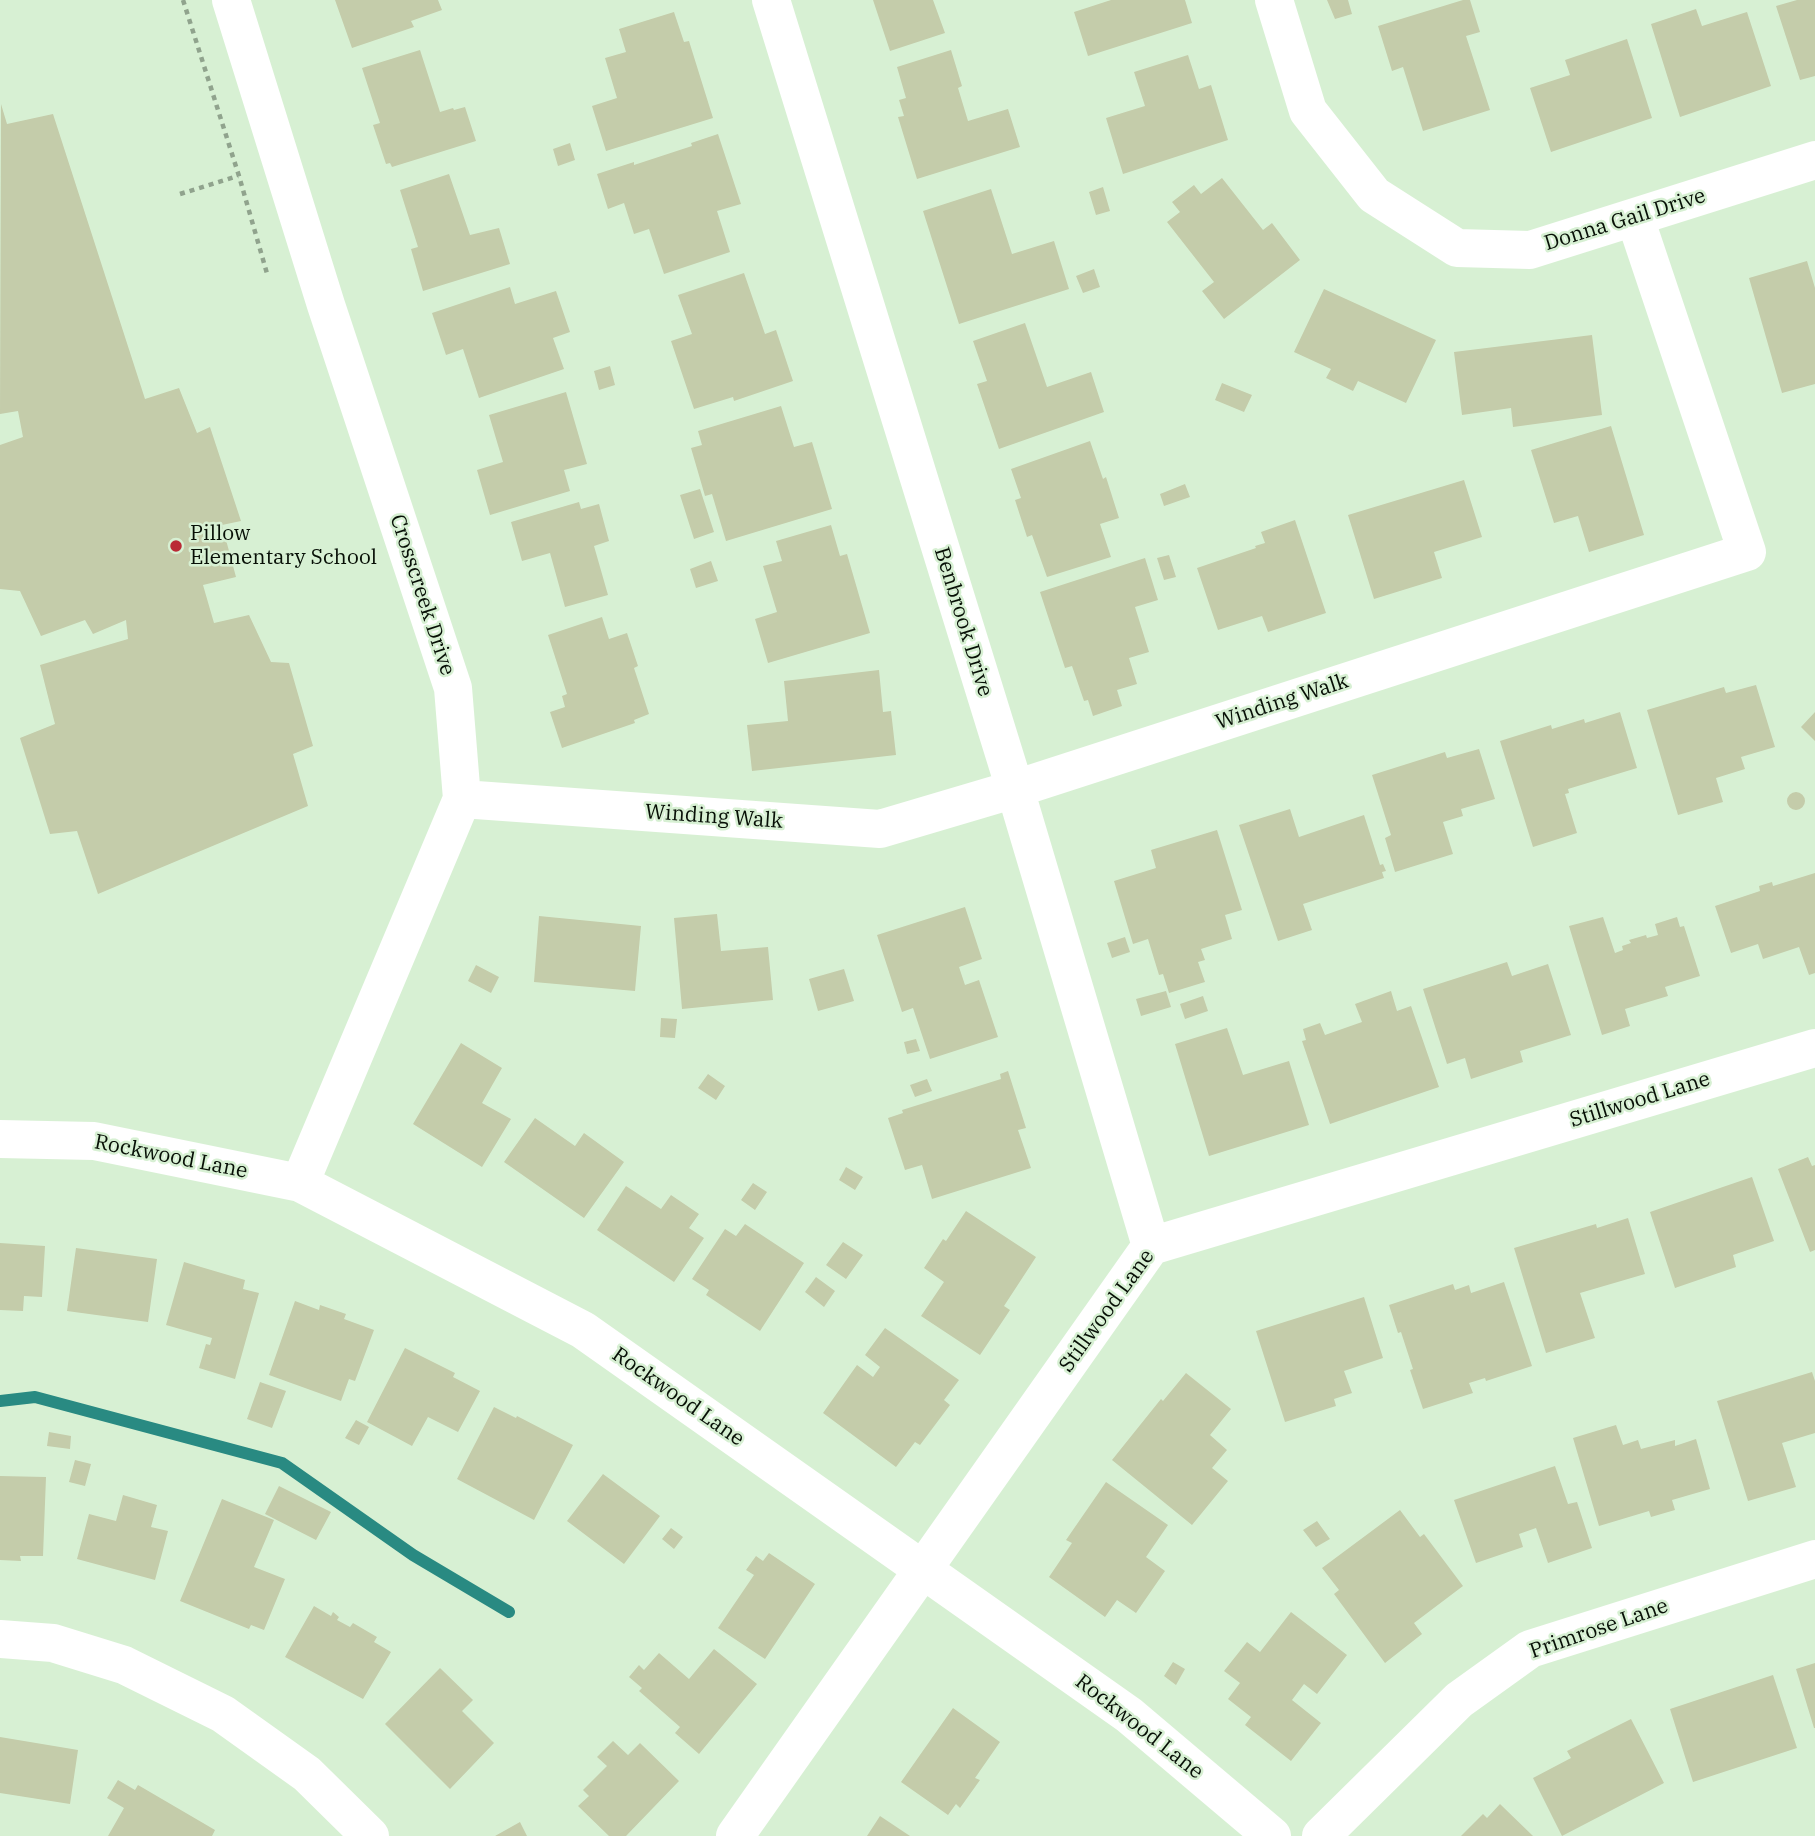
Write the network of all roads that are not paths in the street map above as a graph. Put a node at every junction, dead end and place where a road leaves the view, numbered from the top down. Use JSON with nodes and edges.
{"nodes":[{"id":1,"x":231,"y":0,"type":"edge"},
{"id":2,"x":771,"y":0,"type":"edge"},
{"id":3,"x":1274,"y":0,"type":"edge"},
{"id":4,"x":1815,"y":160,"type":"edge"},
{"id":5,"x":1635,"y":218,"type":"junction"},
{"id":6,"x":1015,"y":789,"type":"junction"},
{"id":7,"x":462,"y":799,"type":"junction"},
{"id":8,"x":1815,"y":1048,"type":"edge"},
{"id":9,"x":0,"y":1139,"type":"edge"},
{"id":10,"x":300,"y":1183,"type":"junction"},
{"id":11,"x":1152,"y":1246,"type":"junction"},
{"id":12,"x":1815,"y":1559,"type":"edge"},
{"id":13,"x":922,"y":1570,"type":"junction"},
{"id":14,"x":0,"y":1639,"type":"edge"},
{"id":15,"x":370,"y":1836,"type":"edge"},
{"id":16,"x":735,"y":1836,"type":"edge"},
{"id":17,"x":1272,"y":1836,"type":"edge"},
{"id":18,"x":1321,"y":1836,"type":"edge"}],
"edges":[{"from":1,"to":7,"type":"street","name":"Crosscreek Drive"},
{"from":2,"to":6,"type":"street","name":"Benbrook Drive"},
{"from":3,"to":5,"type":"street","name":"Donna Gail Drive"},
{"from":4,"to":5,"type":"street","name":"Donna Gail Drive"},
{"from":5,"to":6,"type":"street","name":"Winding Walk"},
{"from":6,"to":7,"type":"street","name":"Winding Walk"},
{"from":6,"to":11,"type":"street","name":"Benbrook Drive"},
{"from":7,"to":10,"type":"street","name":"Crosscreek Drive"},
{"from":8,"to":11,"type":"street","name":"Stillwood Lane"},
{"from":9,"to":10,"type":"street","name":"Rockwood Lane"},
{"from":10,"to":13,"type":"street","name":"Rockwood Lane"},
{"from":11,"to":13,"type":"street","name":"Stillwood Lane"},
{"from":12,"to":18,"type":"street","name":"Primrose Lane"},
{"from":13,"to":16,"type":"street","name":"Stillwood Lane"},
{"from":13,"to":17,"type":"street","name":"Rockwood Lane"},
{"from":14,"to":15,"type":"street"}]}
